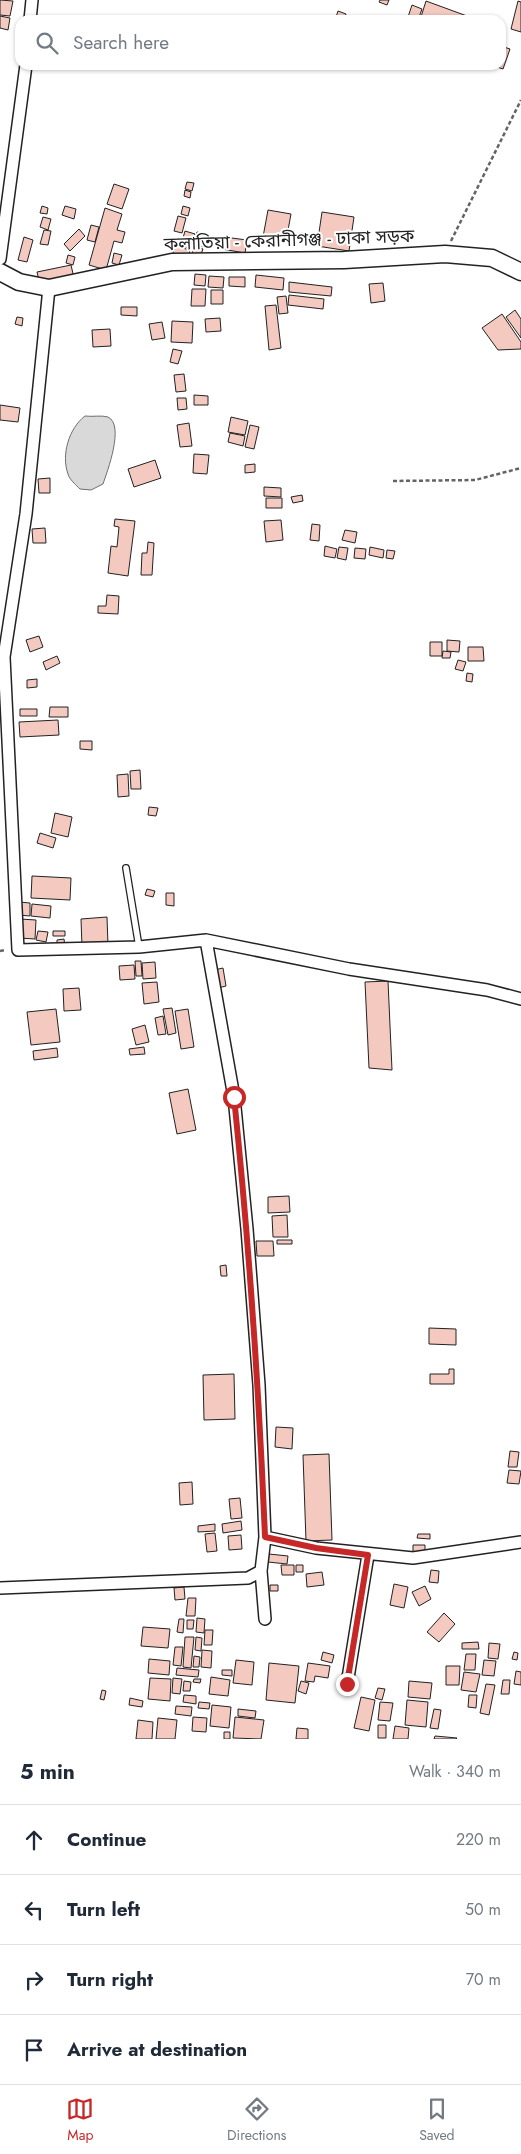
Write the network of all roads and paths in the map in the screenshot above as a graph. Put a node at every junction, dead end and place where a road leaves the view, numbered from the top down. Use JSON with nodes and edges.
{"nodes":[{"id":1,"x":32,"y":0,"type":"edge"},
{"id":2,"x":30,"y":15,"type":"edge"},
{"id":3,"x":25,"y":70,"type":"edge"},
{"id":4,"x":521,"y":100,"type":"edge"},
{"id":5,"x":445,"y":254,"type":"junction"},
{"id":6,"x":0,"y":259,"type":"edge"},
{"id":7,"x":0,"y":272,"type":"edge"},
{"id":8,"x":521,"y":272,"type":"edge"},
{"id":9,"x":49,"y":288,"type":"junction"},
{"id":10,"x":521,"y":468,"type":"edge"},
{"id":11,"x":393,"y":481,"type":"dead end"},
{"id":12,"x":126,"y":868,"type":"dead end"},
{"id":13,"x":206,"y":940,"type":"junction"},
{"id":14,"x":140,"y":947,"type":"junction"},
{"id":15,"x":521,"y":999,"type":"edge"},
{"id":16,"x":265,"y":1537,"type":"junction"},
{"id":17,"x":521,"y":1542,"type":"edge"},
{"id":18,"x":368,"y":1555,"type":"junction"},
{"id":19,"x":261,"y":1571,"type":"junction"},
{"id":20,"x":0,"y":1588,"type":"edge"},
{"id":21,"x":265,"y":1619,"type":"dead end"},
{"id":22,"x":347,"y":1684,"type":"dead end"}],
"edges":[{"from":1,"to":2,"type":"street"},
{"from":3,"to":6,"type":"street"},
{"from":4,"to":5,"type":"path"},
{"from":5,"to":8,"type":"main road","name":"কলাতিয়া - কেরানীগঞ্জ - ঢাকা সড়ক"},
{"from":5,"to":9,"type":"main road","name":"কলাতিয়া - কেরানীগঞ্জ - ঢাকা সড়ক"},
{"from":7,"to":9,"type":"main road","name":"কলাতিয়া - কেরানীগঞ্জ - ঢাকা সড়ক"},
{"from":9,"to":14,"type":"street"},
{"from":10,"to":11,"type":"path"},
{"from":12,"to":14,"type":"lane"},
{"from":13,"to":14,"type":"street"},
{"from":13,"to":15,"type":"street"},
{"from":13,"to":16,"type":"street"},
{"from":16,"to":18,"type":"street"},
{"from":16,"to":19,"type":"street"},
{"from":17,"to":18,"type":"street"},
{"from":18,"to":22,"type":"street"},
{"from":19,"to":20,"type":"street"},
{"from":19,"to":21,"type":"street"}]}
